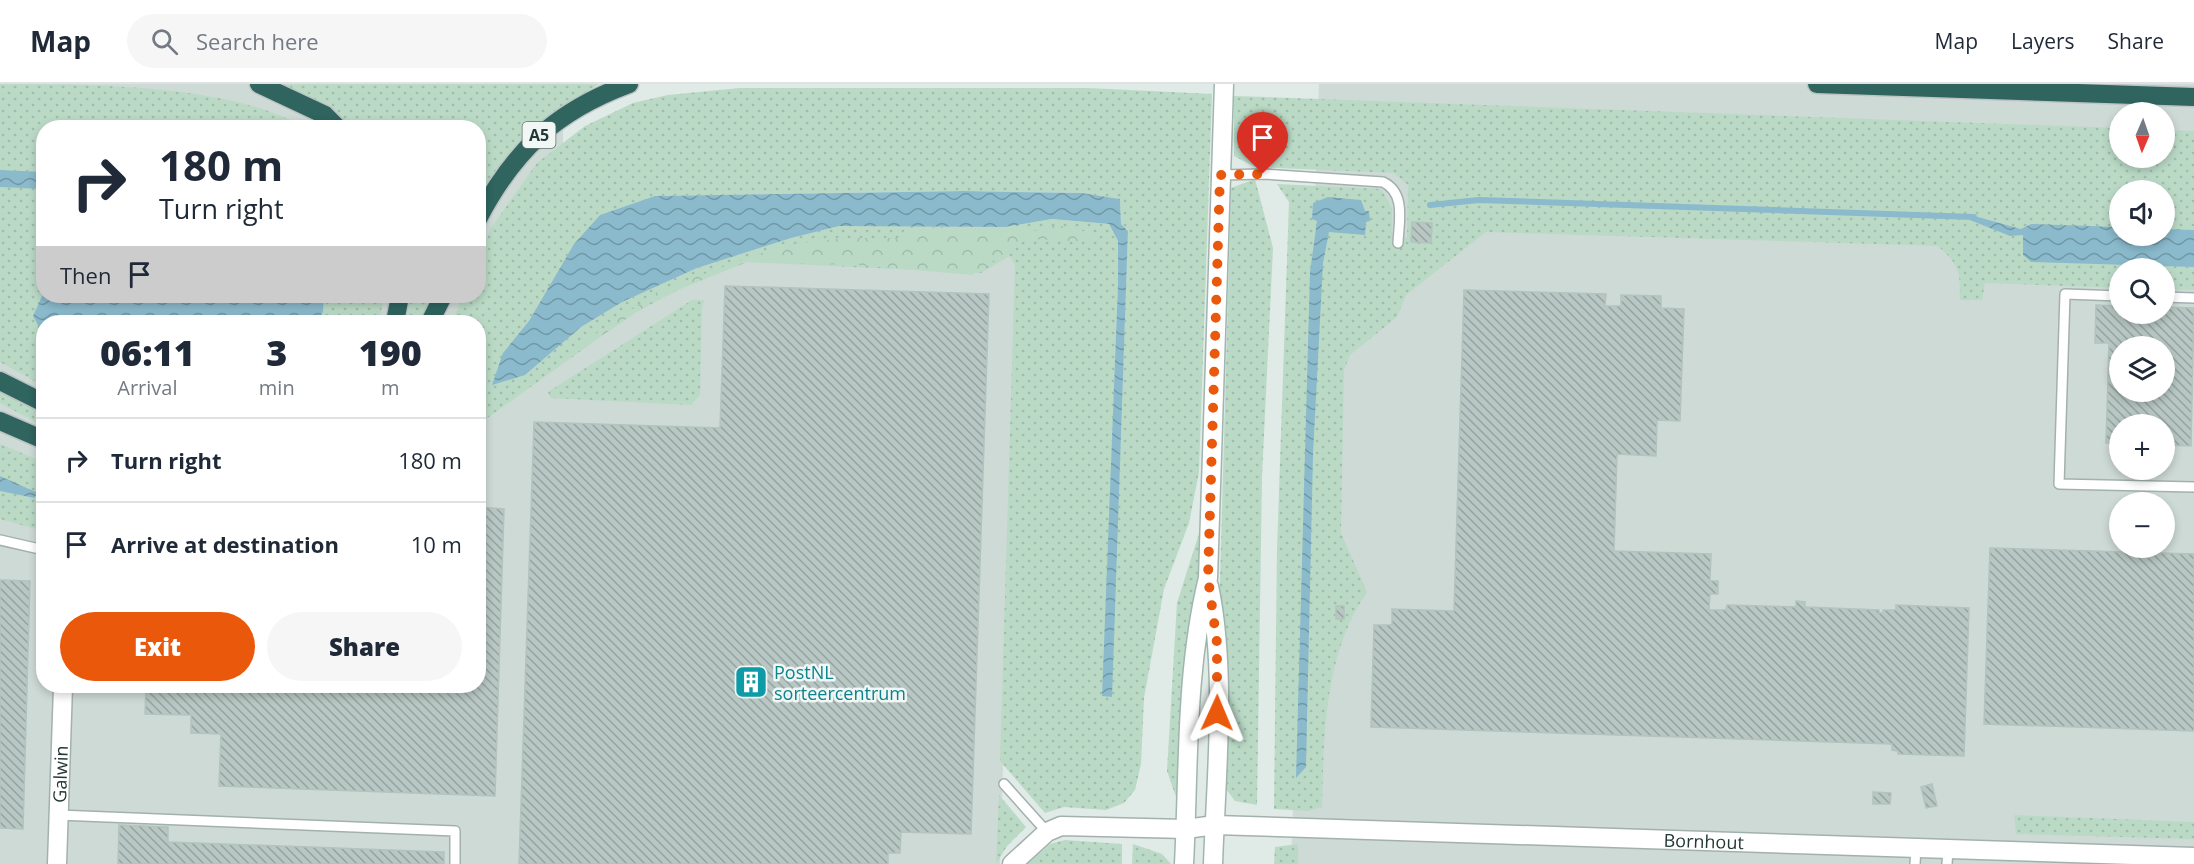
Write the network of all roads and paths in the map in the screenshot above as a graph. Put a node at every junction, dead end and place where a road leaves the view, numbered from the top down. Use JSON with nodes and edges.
{"nodes":[{"id":1,"x":259,"y":84,"type":"edge"},
{"id":2,"x":629,"y":84,"type":"edge"},
{"id":3,"x":1224,"y":84,"type":"edge"},
{"id":4,"x":1817,"y":84,"type":"edge"},
{"id":5,"x":2194,"y":97,"type":"edge"},
{"id":6,"x":330,"y":120,"type":"edge"},
{"id":7,"x":1220,"y":175,"type":"junction"},
{"id":8,"x":486,"y":204,"type":"edge"},
{"id":9,"x":1398,"y":243,"type":"dead end"},
{"id":10,"x":2109,"y":296,"type":"edge"},
{"id":11,"x":2175,"y":297,"type":"edge"},
{"id":12,"x":2194,"y":298,"type":"edge"},
{"id":13,"x":0,"y":381,"type":"edge"},
{"id":14,"x":36,"y":399,"type":"edge"},
{"id":15,"x":0,"y":421,"type":"edge"},
{"id":16,"x":36,"y":437,"type":"edge"},
{"id":17,"x":2194,"y":487,"type":"edge"},
{"id":18,"x":0,"y":540,"type":"edge"},
{"id":19,"x":36,"y":548,"type":"edge"},
{"id":20,"x":1208,"y":578,"type":"junction"},
{"id":21,"x":63,"y":693,"type":"edge"},
{"id":22,"x":1004,"y":784,"type":"dead end"},
{"id":23,"x":58,"y":815,"type":"junction"},
{"id":24,"x":1215,"y":825,"type":"junction"},
{"id":25,"x":1186,"y":829,"type":"junction"},
{"id":26,"x":1047,"y":832,"type":"junction"},
{"id":27,"x":1916,"y":856,"type":"edge"},
{"id":28,"x":1947,"y":857,"type":"edge"},
{"id":29,"x":2194,"y":857,"type":"edge"},
{"id":30,"x":1012,"y":863,"type":"edge"},
{"id":31,"x":57,"y":864,"type":"edge"},
{"id":32,"x":455,"y":864,"type":"edge"},
{"id":33,"x":1184,"y":864,"type":"edge"},
{"id":34,"x":1213,"y":864,"type":"edge"}],
"edges":[{"from":1,"to":6,"type":"highway"},
{"from":2,"to":8,"type":"highway","number":"A5"},
{"from":3,"to":7,"type":"street"},
{"from":4,"to":5,"type":"highway"},
{"from":7,"to":9,"type":"lane"},
{"from":7,"to":20,"type":"street"},
{"from":10,"to":17,"type":"lane"},
{"from":11,"to":12,"type":"lane"},
{"from":13,"to":14,"type":"highway"},
{"from":15,"to":16,"type":"highway"},
{"from":18,"to":19,"type":"lane"},
{"from":20,"to":24,"type":"street"},
{"from":20,"to":25,"type":"street"},
{"from":21,"to":23,"type":"street","name":"Galwin"},
{"from":22,"to":26,"type":"lane"},
{"from":23,"to":31,"type":"street","name":"Galwin"},
{"from":23,"to":32,"type":"lane"},
{"from":24,"to":25,"type":"street","name":"Bornhout"},
{"from":24,"to":27,"type":"street","name":"Bornhout"},
{"from":24,"to":34,"type":"street"},
{"from":25,"to":26,"type":"street","name":"Bornhout"},
{"from":25,"to":33,"type":"street"},
{"from":26,"to":30,"type":"street"},
{"from":27,"to":28,"type":"street","name":"Bornhout"},
{"from":28,"to":29,"type":"street","name":"Bornhout"}]}
